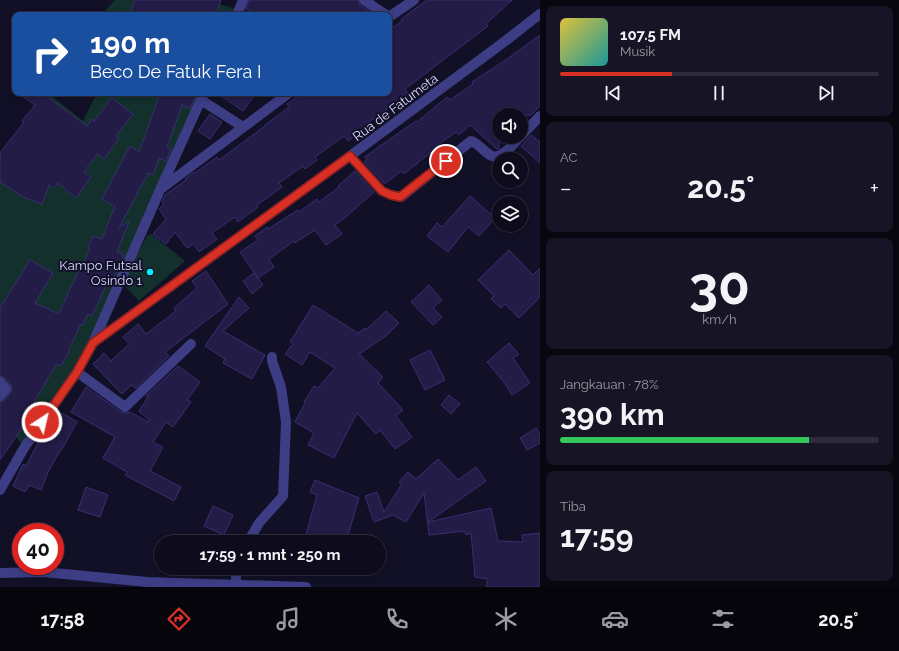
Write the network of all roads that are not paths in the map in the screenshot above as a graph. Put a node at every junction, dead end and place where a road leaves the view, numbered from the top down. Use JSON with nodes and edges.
{"nodes":[{"id":1,"x":243,"y":0,"type":"edge"},
{"id":2,"x":364,"y":0,"type":"edge"},
{"id":3,"x":414,"y":0,"type":"edge"},
{"id":4,"x":241,"y":12,"type":"edge"},
{"id":5,"x":382,"y":12,"type":"edge"},
{"id":6,"x":540,"y":14,"type":"edge"},
{"id":7,"x":392,"y":15,"type":"edge"},
{"id":8,"x":285,"y":96,"type":"edge"},
{"id":9,"x":203,"y":97,"type":"edge"},
{"id":10,"x":540,"y":116,"type":"edge"},
{"id":11,"x":243,"y":127,"type":"junction"},
{"id":12,"x":528,"y":129,"type":"edge"},
{"id":13,"x":514,"y":144,"type":"edge"},
{"id":14,"x":350,"y":156,"type":"junction"},
{"id":15,"x":160,"y":190,"type":"junction"},
{"id":16,"x":93,"y":343,"type":"junction"},
{"id":17,"x":191,"y":344,"type":"dead end"},
{"id":18,"x":272,"y":357,"type":"dead end"},
{"id":19,"x":77,"y":372,"type":"junction"},
{"id":20,"x":0,"y":382,"type":"edge"},
{"id":21,"x":0,"y":396,"type":"edge"},
{"id":22,"x":0,"y":490,"type":"edge"},
{"id":23,"x":252,"y":535,"type":"edge"},
{"id":24,"x":0,"y":573,"type":"edge"},
{"id":25,"x":236,"y":575,"type":"edge"},
{"id":26,"x":236,"y":585,"type":"junction"},
{"id":27,"x":306,"y":587,"type":"edge"}],
"edges":[{"from":1,"to":4,"type":"street"},
{"from":2,"to":5,"type":"street"},
{"from":3,"to":7,"type":"street"},
{"from":6,"to":14,"type":"street","name":"Rua de Fatumeta"},
{"from":8,"to":11,"type":"street"},
{"from":9,"to":11,"type":"street"},
{"from":9,"to":15,"type":"street"},
{"from":10,"to":12,"type":"street"},
{"from":11,"to":15,"type":"street"},
{"from":13,"to":14,"type":"street"},
{"from":14,"to":16,"type":"street","name":"Rua de Fatumeta"},
{"from":15,"to":16,"type":"street"},
{"from":16,"to":19,"type":"street","name":"Rua de Fatumeta"},
{"from":17,"to":19,"type":"street"},
{"from":18,"to":23,"type":"street"},
{"from":19,"to":22,"type":"street","name":"Rua de Fatumeta"},
{"from":20,"to":21,"type":"street"},
{"from":24,"to":26,"type":"street"},
{"from":25,"to":26,"type":"street"},
{"from":26,"to":27,"type":"street"}]}
